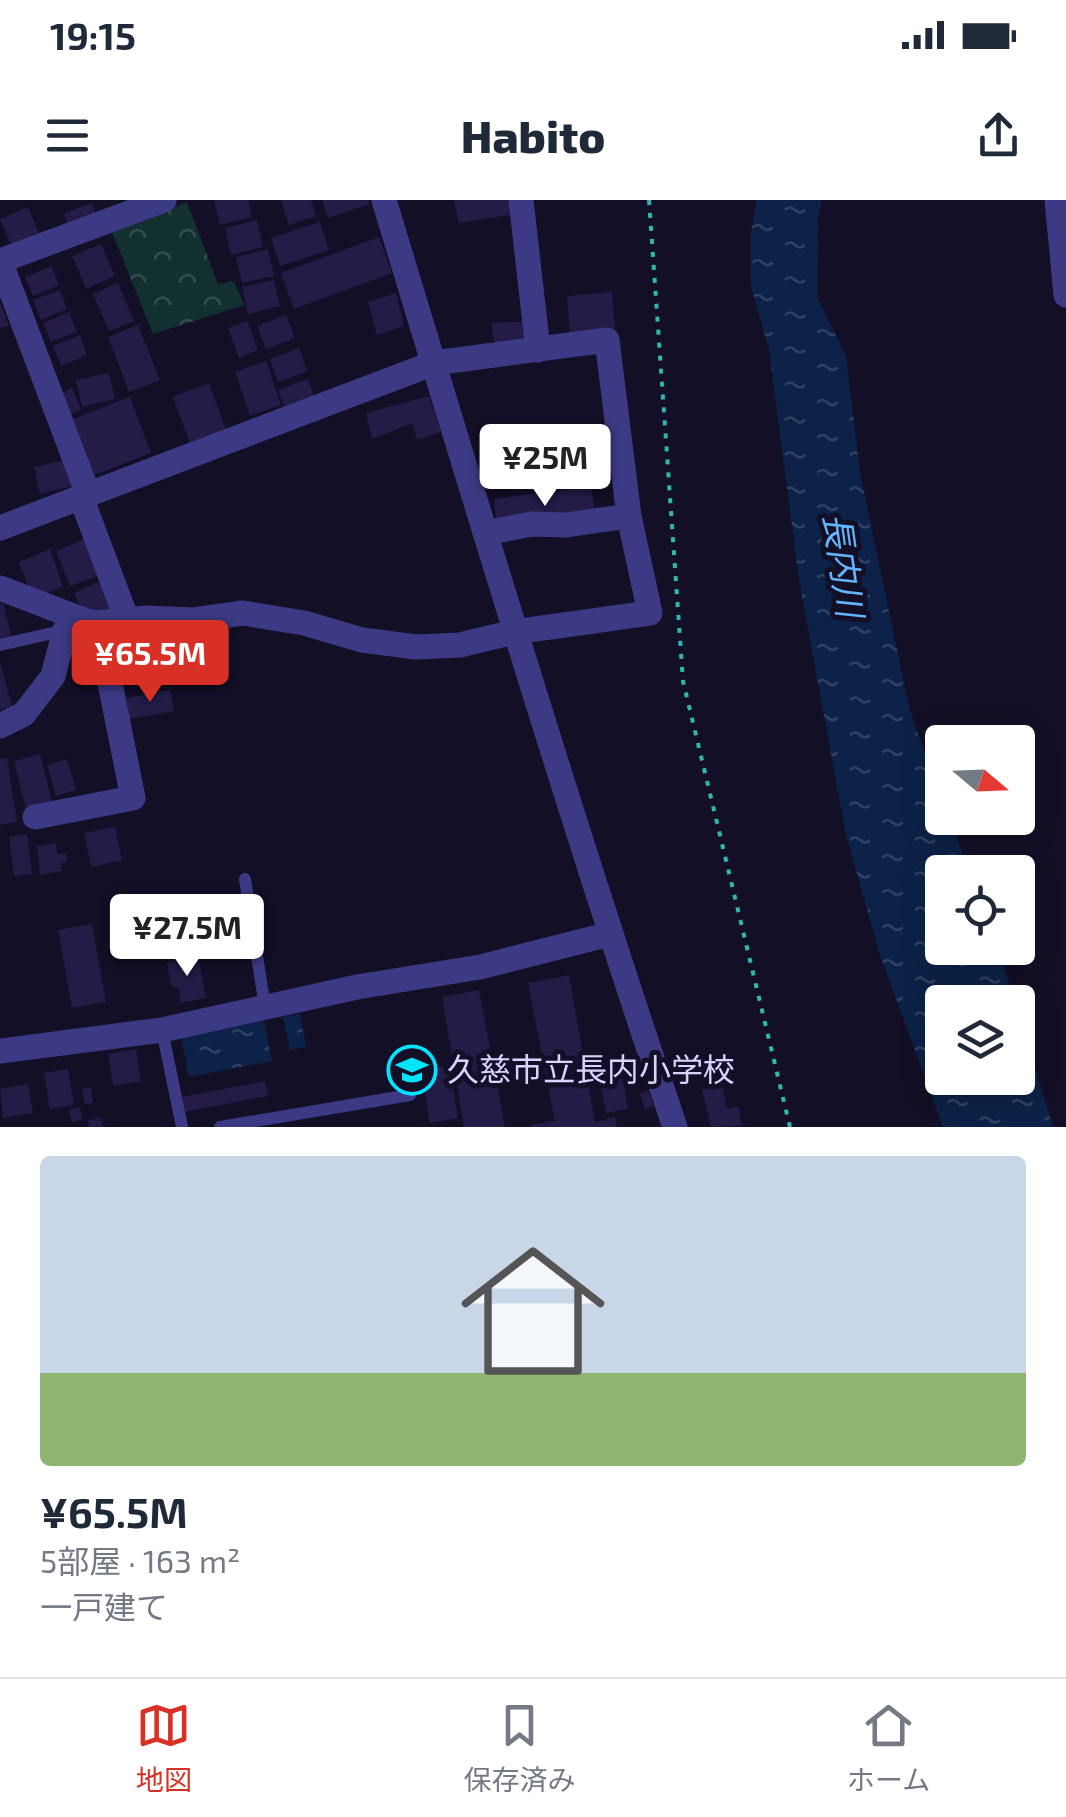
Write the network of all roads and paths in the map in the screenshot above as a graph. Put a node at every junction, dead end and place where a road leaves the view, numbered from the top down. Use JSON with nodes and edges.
{"nodes":[{"id":1,"x":164,"y":200,"type":"edge"},
{"id":2,"x":384,"y":200,"type":"edge"},
{"id":3,"x":521,"y":200,"type":"edge"},
{"id":4,"x":650,"y":200,"type":"edge"},
{"id":5,"x":1056,"y":200,"type":"edge"},
{"id":6,"x":0,"y":261,"type":"edge"},
{"id":7,"x":1066,"y":295,"type":"edge"},
{"id":8,"x":538,"y":350,"type":"junction"},
{"id":9,"x":434,"y":364,"type":"junction"},
{"id":10,"x":85,"y":496,"type":"junction"},
{"id":11,"x":629,"y":516,"type":"junction"},
{"id":12,"x":0,"y":528,"type":"edge"},
{"id":13,"x":485,"y":534,"type":"junction"},
{"id":14,"x":0,"y":588,"type":"edge"},
{"id":15,"x":127,"y":620,"type":"junction"},
{"id":16,"x":98,"y":623,"type":"junction"},
{"id":17,"x":65,"y":630,"type":"junction"},
{"id":18,"x":514,"y":632,"type":"junction"},
{"id":19,"x":0,"y":645,"type":"edge"},
{"id":20,"x":0,"y":726,"type":"edge"},
{"id":21,"x":35,"y":817,"type":"dead end"},
{"id":22,"x":245,"y":879,"type":"dead end"},
{"id":23,"x":610,"y":934,"type":"junction"},
{"id":24,"x":265,"y":1008,"type":"junction"},
{"id":25,"x":162,"y":1030,"type":"junction"},
{"id":26,"x":0,"y":1052,"type":"edge"},
{"id":27,"x":410,"y":1095,"type":"dead end"},
{"id":28,"x":182,"y":1127,"type":"edge"},
{"id":29,"x":220,"y":1127,"type":"edge"},
{"id":30,"x":676,"y":1127,"type":"edge"},
{"id":31,"x":790,"y":1127,"type":"edge"}],
"edges":[{"from":1,"to":6,"type":"street"},
{"from":2,"to":9,"type":"street"},
{"from":3,"to":8,"type":"street"},
{"from":4,"to":31,"type":"path"},
{"from":5,"to":7,"type":"street"},
{"from":6,"to":10,"type":"street"},
{"from":8,"to":9,"type":"street"},
{"from":8,"to":11,"type":"street"},
{"from":9,"to":10,"type":"street"},
{"from":9,"to":13,"type":"street"},
{"from":10,"to":12,"type":"street"},
{"from":10,"to":15,"type":"street"},
{"from":11,"to":13,"type":"street"},
{"from":11,"to":18,"type":"street"},
{"from":13,"to":18,"type":"street"},
{"from":14,"to":16,"type":"street"},
{"from":15,"to":16,"type":"street"},
{"from":15,"to":18,"type":"street"},
{"from":16,"to":17,"type":"lane"},
{"from":16,"to":21,"type":"street"},
{"from":17,"to":19,"type":"lane"},
{"from":17,"to":20,"type":"street"},
{"from":18,"to":23,"type":"street"},
{"from":22,"to":24,"type":"lane"},
{"from":23,"to":24,"type":"street"},
{"from":23,"to":30,"type":"street"},
{"from":24,"to":25,"type":"street"},
{"from":25,"to":26,"type":"street"},
{"from":25,"to":28,"type":"lane"},
{"from":27,"to":29,"type":"lane"}]}
